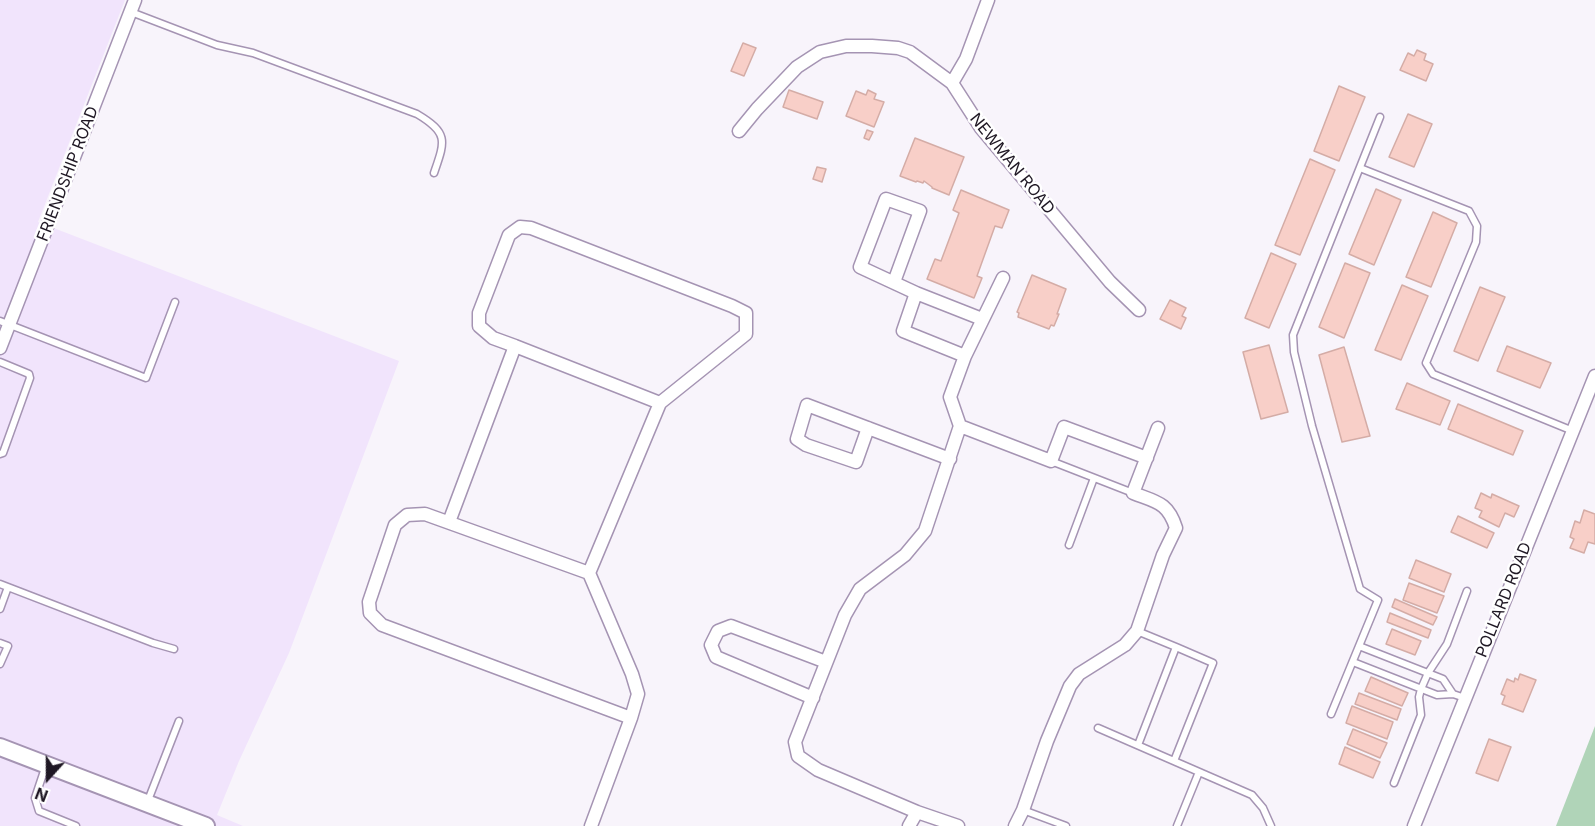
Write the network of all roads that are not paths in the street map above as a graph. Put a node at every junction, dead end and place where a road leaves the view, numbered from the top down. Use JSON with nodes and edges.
{"nodes":[{"id":1,"x":988,"y":0,"type":"edge"},
{"id":2,"x":133,"y":6,"type":"edge"},
{"id":3,"x":952,"y":83,"type":"junction"},
{"id":4,"x":1380,"y":117,"type":"dead end"},
{"id":5,"x":739,"y":131,"type":"dead end"},
{"id":6,"x":1360,"y":168,"type":"junction"},
{"id":7,"x":434,"y":173,"type":"dead end"},
{"id":8,"x":1003,"y":278,"type":"dead end"},
{"id":9,"x":894,"y":282,"type":"junction"},
{"id":10,"x":916,"y":293,"type":"junction"},
{"id":11,"x":175,"y":302,"type":"dead end"},
{"id":12,"x":1138,"y":310,"type":"dead end"},
{"id":13,"x":982,"y":319,"type":"junction"},
{"id":14,"x":4,"y":323,"type":"edge"},
{"id":15,"x":515,"y":346,"type":"junction"},
{"id":16,"x":0,"y":348,"type":"edge"},
{"id":17,"x":965,"y":356,"type":"junction"},
{"id":18,"x":0,"y":362,"type":"edge"},
{"id":19,"x":1595,"y":376,"type":"edge"},
{"id":20,"x":660,"y":403,"type":"junction"},
{"id":21,"x":960,"y":426,"type":"junction"},
{"id":22,"x":868,"y":428,"type":"junction"},
{"id":23,"x":1158,"y":428,"type":"dead end"},
{"id":24,"x":1572,"y":431,"type":"junction"},
{"id":25,"x":0,"y":454,"type":"edge"},
{"id":26,"x":1147,"y":458,"type":"junction"},
{"id":27,"x":950,"y":459,"type":"junction"},
{"id":28,"x":1051,"y":461,"type":"junction"},
{"id":29,"x":1094,"y":478,"type":"junction"},
{"id":30,"x":1133,"y":493,"type":"junction"},
{"id":31,"x":450,"y":522,"type":"junction"},
{"id":32,"x":1069,"y":545,"type":"dead end"},
{"id":33,"x":589,"y":573,"type":"junction"},
{"id":34,"x":0,"y":584,"type":"edge"},
{"id":35,"x":8,"y":587,"type":"junction"},
{"id":36,"x":1467,"y":591,"type":"dead end"},
{"id":37,"x":0,"y":609,"type":"edge"},
{"id":38,"x":1137,"y":631,"type":"junction"},
{"id":39,"x":0,"y":643,"type":"edge"},
{"id":40,"x":1176,"y":646,"type":"junction"},
{"id":41,"x":1359,"y":646,"type":"junction"},
{"id":42,"x":174,"y":649,"type":"dead end"},
{"id":43,"x":826,"y":662,"type":"junction"},
{"id":44,"x":1353,"y":662,"type":"junction"},
{"id":45,"x":0,"y":664,"type":"edge"},
{"id":46,"x":1428,"y":673,"type":"junction"},
{"id":47,"x":1421,"y":689,"type":"junction"},
{"id":48,"x":1453,"y":694,"type":"junction"},
{"id":49,"x":813,"y":698,"type":"junction"},
{"id":50,"x":1465,"y":698,"type":"junction"},
{"id":51,"x":1331,"y":714,"type":"dead end"},
{"id":52,"x":632,"y":718,"type":"junction"},
{"id":53,"x":179,"y":721,"type":"dead end"},
{"id":54,"x":1098,"y":728,"type":"dead end"},
{"id":55,"x":1138,"y":745,"type":"junction"},
{"id":56,"x":0,"y":747,"type":"edge"},
{"id":57,"x":1174,"y":761,"type":"junction"},
{"id":58,"x":46,"y":764,"type":"junction"},
{"id":59,"x":1199,"y":772,"type":"junction"},
{"id":60,"x":1394,"y":783,"type":"dead end"},
{"id":61,"x":147,"y":803,"type":"junction"},
{"id":62,"x":1023,"y":810,"type":"junction"},
{"id":63,"x":917,"y":812,"type":"junction"},
{"id":64,"x":76,"y":826,"type":"edge"},
{"id":65,"x":206,"y":826,"type":"edge"},
{"id":66,"x":591,"y":826,"type":"edge"},
{"id":67,"x":909,"y":826,"type":"edge"},
{"id":68,"x":958,"y":826,"type":"edge"},
{"id":69,"x":1015,"y":826,"type":"edge"},
{"id":70,"x":1066,"y":826,"type":"edge"},
{"id":71,"x":1177,"y":826,"type":"edge"},
{"id":72,"x":1271,"y":826,"type":"edge"},
{"id":73,"x":1414,"y":826,"type":"edge"}],
"edges":[{"from":1,"to":3,"type":"street"},
{"from":2,"to":7,"type":"lane"},
{"from":2,"to":14,"type":"street","name":"FRIENDSHIP ROAD"},
{"from":3,"to":5,"type":"street","name":"NEWMAN ROAD"},
{"from":3,"to":12,"type":"street","name":"NEWMAN ROAD"},
{"from":4,"to":6,"type":"lane"},
{"from":6,"to":24,"type":"lane"},
{"from":6,"to":41,"type":"lane"},
{"from":8,"to":13,"type":"street"},
{"from":9,"to":9,"type":"street"},
{"from":9,"to":10,"type":"street"},
{"from":10,"to":13,"type":"street"},
{"from":10,"to":17,"type":"street"},
{"from":11,"to":14,"type":"lane"},
{"from":13,"to":17,"type":"street"},
{"from":14,"to":16,"type":"street","name":"FRIENDSHIP ROAD"},
{"from":15,"to":20,"type":"street"},
{"from":15,"to":20,"type":"street"},
{"from":15,"to":31,"type":"street"},
{"from":17,"to":21,"type":"street"},
{"from":18,"to":25,"type":"lane"},
{"from":19,"to":24,"type":"street","name":"POLLARD ROAD"},
{"from":20,"to":33,"type":"street"},
{"from":21,"to":27,"type":"street"},
{"from":21,"to":28,"type":"street"},
{"from":22,"to":22,"type":"street"},
{"from":22,"to":27,"type":"street"},
{"from":23,"to":26,"type":"street"},
{"from":24,"to":50,"type":"street","name":"POLLARD ROAD"},
{"from":26,"to":28,"type":"street"},
{"from":26,"to":30,"type":"street"},
{"from":27,"to":43,"type":"street"},
{"from":28,"to":29,"type":"lane"},
{"from":29,"to":30,"type":"lane"},
{"from":29,"to":32,"type":"lane"},
{"from":30,"to":38,"type":"street"},
{"from":31,"to":33,"type":"street"},
{"from":31,"to":52,"type":"street"},
{"from":33,"to":52,"type":"street"},
{"from":34,"to":35,"type":"lane"},
{"from":35,"to":37,"type":"lane"},
{"from":35,"to":42,"type":"lane"},
{"from":36,"to":46,"type":"lane"},
{"from":38,"to":40,"type":"lane"},
{"from":38,"to":62,"type":"street"},
{"from":39,"to":45,"type":"lane"},
{"from":40,"to":55,"type":"lane"},
{"from":40,"to":57,"type":"lane"},
{"from":41,"to":44,"type":"lane"},
{"from":41,"to":46,"type":"lane"},
{"from":43,"to":49,"type":"street"},
{"from":43,"to":49,"type":"street"},
{"from":44,"to":47,"type":"lane"},
{"from":44,"to":51,"type":"lane"},
{"from":46,"to":47,"type":"lane"},
{"from":46,"to":48,"type":"lane"},
{"from":47,"to":48,"type":"lane"},
{"from":47,"to":60,"type":"lane"},
{"from":48,"to":50,"type":"lane"},
{"from":49,"to":63,"type":"street"},
{"from":50,"to":73,"type":"street","name":"POLLARD ROAD"},
{"from":52,"to":66,"type":"street"},
{"from":53,"to":61,"type":"lane"},
{"from":54,"to":55,"type":"lane"},
{"from":55,"to":57,"type":"lane"},
{"from":56,"to":58,"type":"street"},
{"from":57,"to":59,"type":"lane"},
{"from":58,"to":61,"type":"street"},
{"from":58,"to":64,"type":"lane"},
{"from":59,"to":71,"type":"lane"},
{"from":59,"to":72,"type":"lane"},
{"from":61,"to":65,"type":"street"},
{"from":62,"to":69,"type":"street"},
{"from":62,"to":70,"type":"lane"},
{"from":63,"to":67,"type":"street"},
{"from":63,"to":68,"type":"street"}]}
